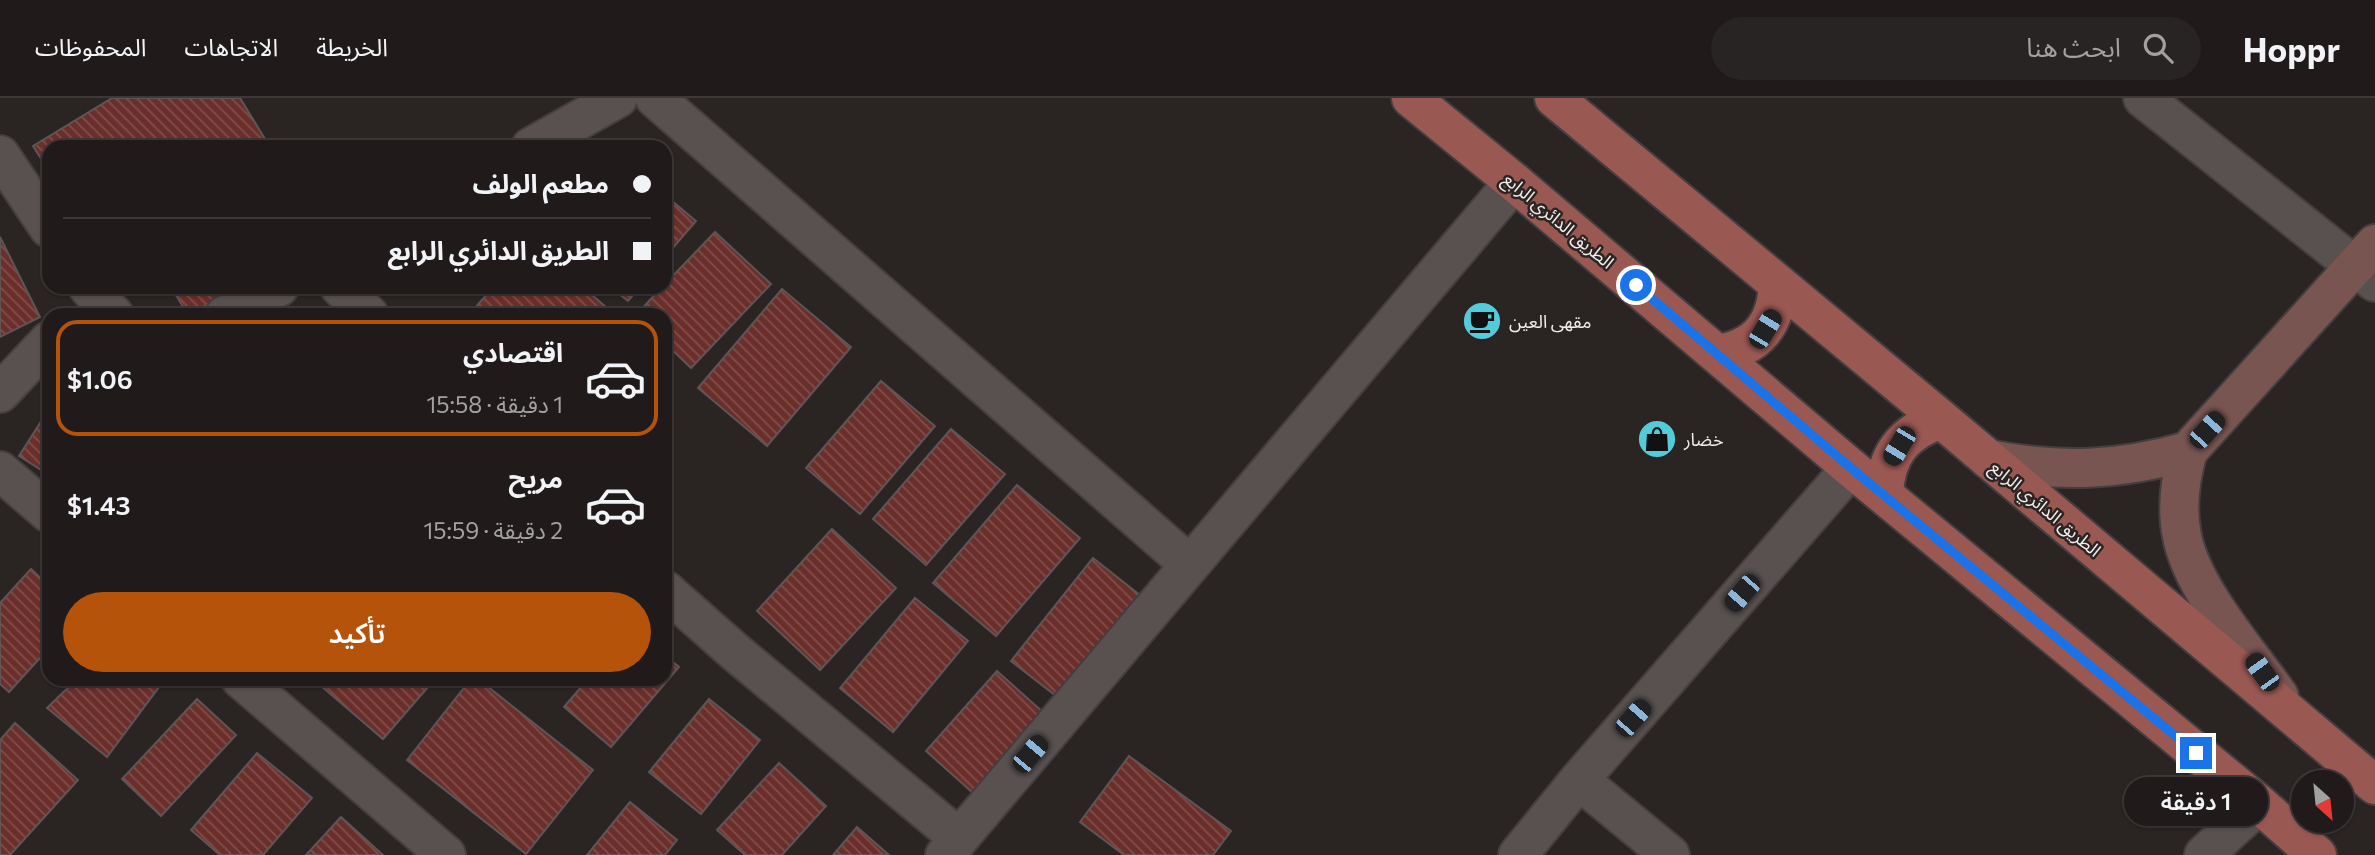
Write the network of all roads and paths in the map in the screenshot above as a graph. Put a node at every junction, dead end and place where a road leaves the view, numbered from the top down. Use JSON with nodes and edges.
{"nodes":[{"id":1,"x":618,"y":98,"type":"edge"},
{"id":2,"x":655,"y":98,"type":"edge"},
{"id":3,"x":1412,"y":98,"type":"edge"},
{"id":4,"x":1554,"y":98,"type":"edge"},
{"id":5,"x":2143,"y":98,"type":"edge"},
{"id":6,"x":543,"y":140,"type":"edge"},
{"id":7,"x":0,"y":155,"type":"edge"},
{"id":8,"x":1514,"y":182,"type":"junction"},
{"id":9,"x":42,"y":218,"type":"edge"},
{"id":10,"x":2369,"y":264,"type":"edge"},
{"id":11,"x":1778,"y":284,"type":"junction"},
{"id":12,"x":266,"y":294,"type":"edge"},
{"id":13,"x":347,"y":294,"type":"edge"},
{"id":14,"x":238,"y":308,"type":"edge"},
{"id":15,"x":362,"y":308,"type":"edge"},
{"id":16,"x":42,"y":348,"type":"edge"},
{"id":17,"x":1717,"y":354,"type":"junction"},
{"id":18,"x":0,"y":393,"type":"edge"},
{"id":19,"x":1941,"y":419,"type":"junction"},
{"id":20,"x":2188,"y":451,"type":"junction"},
{"id":21,"x":1988,"y":459,"type":"junction"},
{"id":22,"x":1851,"y":468,"type":"junction"},
{"id":23,"x":0,"y":471,"type":"edge"},
{"id":24,"x":1884,"y":494,"type":"junction"},
{"id":25,"x":42,"y":507,"type":"edge"},
{"id":26,"x":1190,"y":565,"type":"junction"},
{"id":27,"x":672,"y":596,"type":"edge"},
{"id":28,"x":250,"y":686,"type":"edge"},
{"id":29,"x":2294,"y":717,"type":"junction"},
{"id":30,"x":1579,"y":780,"type":"junction"},
{"id":31,"x":2375,"y":785,"type":"edge"},
{"id":32,"x":2259,"y":804,"type":"junction"},
{"id":33,"x":952,"y":847,"type":"edge"},
{"id":34,"x":446,"y":855,"type":"edge"},
{"id":35,"x":1518,"y":855,"type":"edge"},
{"id":36,"x":1670,"y":855,"type":"edge"},
{"id":37,"x":2204,"y":855,"type":"edge"},
{"id":38,"x":2317,"y":855,"type":"edge"}],
"edges":[{"from":1,"to":6,"type":"street"},
{"from":2,"to":26,"type":"street"},
{"from":3,"to":8,"type":"main road","name":"الطريق الدائري الرابع"},
{"from":4,"to":11,"type":"main road","name":"الطريق الدائري الرابع"},
{"from":5,"to":10,"type":"street"},
{"from":7,"to":9,"type":"street"},
{"from":8,"to":17,"type":"main road","name":"الطريق الدائري الرابع"},
{"from":8,"to":26,"type":"street"},
{"from":10,"to":20,"type":"street"},
{"from":11,"to":17,"type":"main road"},
{"from":11,"to":19,"type":"main road","name":"الطريق الدائري الرابع"},
{"from":12,"to":14,"type":"street"},
{"from":13,"to":15,"type":"street"},
{"from":16,"to":18,"type":"street"},
{"from":17,"to":22,"type":"main road","name":"الطريق الدائري الرابع"},
{"from":19,"to":21,"type":"main road","name":"الطريق الدائري الرابع"},
{"from":19,"to":24,"type":"main road"},
{"from":20,"to":21,"type":"street"},
{"from":20,"to":29,"type":"street"},
{"from":21,"to":29,"type":"main road","name":"الطريق الدائري الرابع"},
{"from":22,"to":24,"type":"main road","name":"الطريق الدائري الرابع"},
{"from":22,"to":30,"type":"street"},
{"from":23,"to":25,"type":"street"},
{"from":24,"to":32,"type":"main road","name":"الطريق الدائري الرابع"},
{"from":26,"to":33,"type":"street"},
{"from":27,"to":33,"type":"street"},
{"from":28,"to":34,"type":"street"},
{"from":29,"to":31,"type":"main road","name":"الطريق الدائري الرابع"},
{"from":30,"to":35,"type":"street"},
{"from":30,"to":36,"type":"street"},
{"from":32,"to":37,"type":"street"},
{"from":32,"to":38,"type":"main road","name":"الطريق الدائري الرابع"}]}
